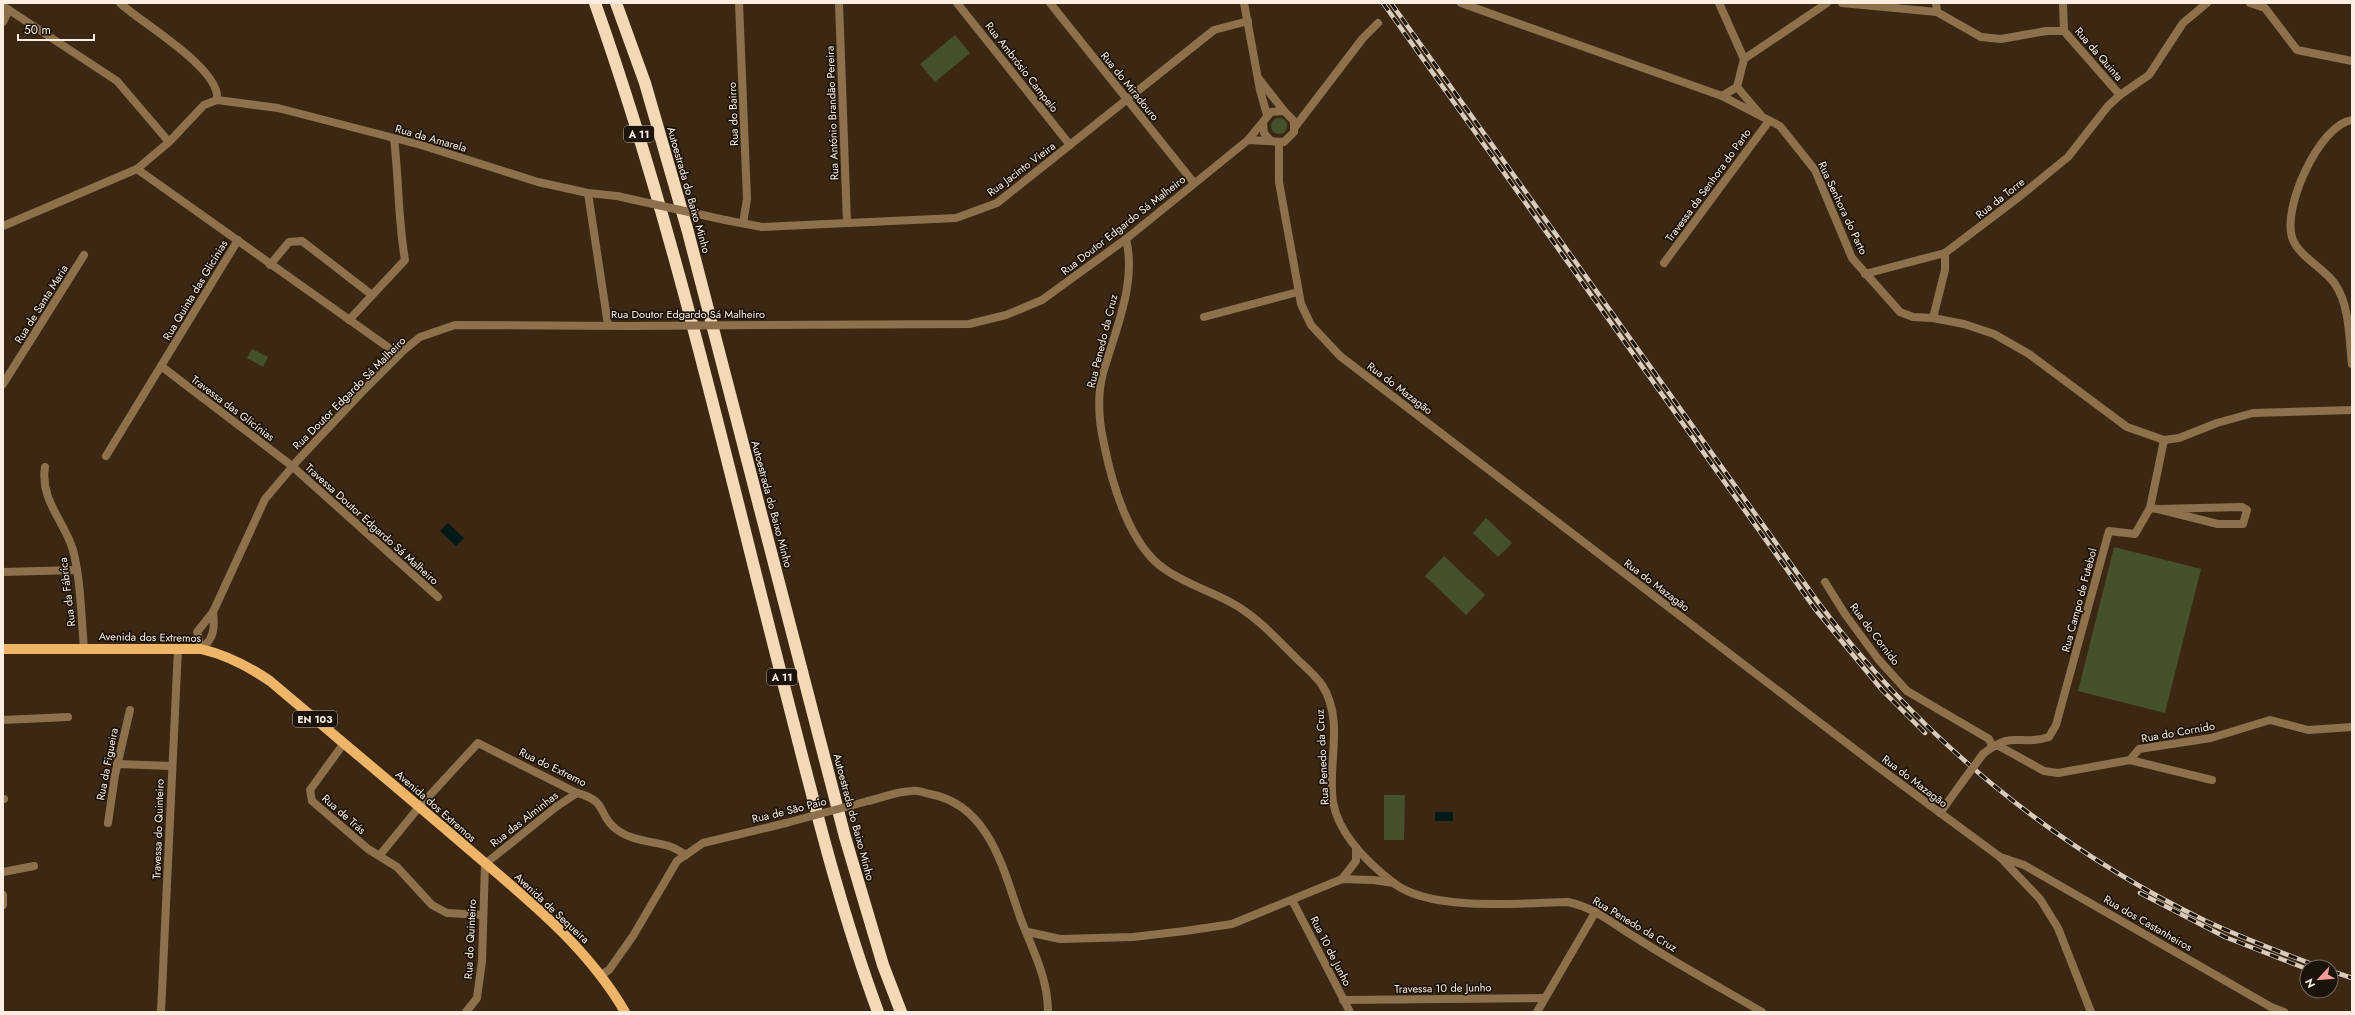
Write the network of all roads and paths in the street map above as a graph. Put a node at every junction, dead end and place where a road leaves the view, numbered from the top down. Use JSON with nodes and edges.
{"nodes":[{"id":1,"x":120,"y":3,"type":"edge"},
{"id":2,"x":595,"y":3,"type":"edge"},
{"id":3,"x":616,"y":3,"type":"edge"},
{"id":4,"x":740,"y":3,"type":"edge"},
{"id":5,"x":839,"y":3,"type":"edge"},
{"id":6,"x":957,"y":3,"type":"edge"},
{"id":7,"x":1050,"y":3,"type":"edge"},
{"id":8,"x":1244,"y":3,"type":"edge"},
{"id":9,"x":1461,"y":3,"type":"edge"},
{"id":10,"x":1720,"y":3,"type":"edge"},
{"id":11,"x":1827,"y":3,"type":"edge"},
{"id":12,"x":1842,"y":3,"type":"edge"},
{"id":13,"x":1936,"y":3,"type":"edge"},
{"id":14,"x":2063,"y":3,"type":"edge"},
{"id":15,"x":2207,"y":3,"type":"edge"},
{"id":16,"x":2250,"y":3,"type":"edge"},
{"id":17,"x":6,"y":8,"type":"edge"},
{"id":18,"x":1937,"y":12,"type":"junction"},
{"id":19,"x":1248,"y":20,"type":"junction"},
{"id":20,"x":3,"y":22,"type":"edge"},
{"id":21,"x":1378,"y":23,"type":"dead end"},
{"id":22,"x":2064,"y":31,"type":"junction"},
{"id":23,"x":1744,"y":59,"type":"junction"},
{"id":24,"x":2352,"y":61,"type":"edge"},
{"id":25,"x":1259,"y":79,"type":"junction"},
{"id":26,"x":1737,"y":87,"type":"junction"},
{"id":27,"x":2120,"y":95,"type":"junction"},
{"id":28,"x":1722,"y":96,"type":"junction"},
{"id":29,"x":217,"y":100,"type":"junction"},
{"id":30,"x":1127,"y":100,"type":"junction"},
{"id":31,"x":1284,"y":111,"type":"junction"},
{"id":32,"x":1267,"y":115,"type":"junction"},
{"id":33,"x":1766,"y":119,"type":"junction"},
{"id":34,"x":2352,"y":120,"type":"edge"},
{"id":35,"x":1263,"y":122,"type":"junction"},
{"id":36,"x":1295,"y":127,"type":"junction"},
{"id":37,"x":394,"y":139,"type":"junction"},
{"id":38,"x":1248,"y":140,"type":"junction"},
{"id":39,"x":1274,"y":141,"type":"junction"},
{"id":40,"x":170,"y":142,"type":"junction"},
{"id":41,"x":1070,"y":145,"type":"junction"},
{"id":42,"x":137,"y":169,"type":"junction"},
{"id":43,"x":1194,"y":183,"type":"junction"},
{"id":44,"x":588,"y":193,"type":"junction"},
{"id":45,"x":743,"y":223,"type":"junction"},
{"id":46,"x":847,"y":223,"type":"junction"},
{"id":47,"x":3,"y":226,"type":"edge"},
{"id":48,"x":1126,"y":239,"type":"junction"},
{"id":49,"x":238,"y":240,"type":"junction"},
{"id":50,"x":1945,"y":253,"type":"junction"},
{"id":51,"x":84,"y":255,"type":"dead end"},
{"id":52,"x":1664,"y":263,"type":"dead end"},
{"id":53,"x":270,"y":265,"type":"junction"},
{"id":54,"x":1865,"y":274,"type":"junction"},
{"id":55,"x":1298,"y":292,"type":"junction"},
{"id":56,"x":372,"y":295,"type":"junction"},
{"id":57,"x":1204,"y":317,"type":"dead end"},
{"id":58,"x":1933,"y":318,"type":"junction"},
{"id":59,"x":349,"y":320,"type":"junction"},
{"id":60,"x":608,"y":325,"type":"junction"},
{"id":61,"x":399,"y":355,"type":"junction"},
{"id":62,"x":2352,"y":364,"type":"edge"},
{"id":63,"x":161,"y":366,"type":"junction"},
{"id":64,"x":3,"y":384,"type":"edge"},
{"id":65,"x":2352,"y":410,"type":"edge"},
{"id":66,"x":2164,"y":440,"type":"junction"},
{"id":67,"x":106,"y":456,"type":"dead end"},
{"id":68,"x":292,"y":466,"type":"junction"},
{"id":69,"x":45,"y":468,"type":"dead end"},
{"id":70,"x":2150,"y":508,"type":"junction"},
{"id":71,"x":2158,"y":509,"type":"junction"},
{"id":72,"x":76,"y":570,"type":"junction"},
{"id":73,"x":3,"y":572,"type":"edge"},
{"id":74,"x":1825,"y":582,"type":"dead end"},
{"id":75,"x":438,"y":597,"type":"dead end"},
{"id":76,"x":214,"y":612,"type":"junction"},
{"id":77,"x":84,"y":648,"type":"junction"},
{"id":78,"x":178,"y":648,"type":"junction"},
{"id":79,"x":3,"y":649,"type":"edge"},
{"id":80,"x":201,"y":649,"type":"junction"},
{"id":81,"x":130,"y":710,"type":"dead end"},
{"id":82,"x":68,"y":717,"type":"dead end"},
{"id":83,"x":3,"y":720,"type":"edge"},
{"id":84,"x":2352,"y":727,"type":"edge"},
{"id":85,"x":344,"y":743,"type":"junction"},
{"id":86,"x":1992,"y":746,"type":"junction"},
{"id":87,"x":2130,"y":760,"type":"junction"},
{"id":88,"x":117,"y":764,"type":"junction"},
{"id":89,"x":172,"y":766,"type":"junction"},
{"id":90,"x":2212,"y":780,"type":"dead end"},
{"id":91,"x":577,"y":793,"type":"junction"},
{"id":92,"x":419,"y":807,"type":"junction"},
{"id":93,"x":1940,"y":813,"type":"junction"},
{"id":94,"x":108,"y":823,"type":"dead end"},
{"id":95,"x":1356,"y":848,"type":"junction"},
{"id":96,"x":380,"y":855,"type":"junction"},
{"id":97,"x":686,"y":855,"type":"junction"},
{"id":98,"x":2000,"y":857,"type":"junction"},
{"id":99,"x":485,"y":864,"type":"junction"},
{"id":100,"x":34,"y":866,"type":"dead end"},
{"id":101,"x":3,"y":872,"type":"edge"},
{"id":102,"x":1342,"y":879,"type":"junction"},
{"id":103,"x":1394,"y":883,"type":"junction"},
{"id":104,"x":3,"y":896,"type":"edge"},
{"id":105,"x":1292,"y":900,"type":"junction"},
{"id":106,"x":3,"y":905,"type":"edge"},
{"id":107,"x":1596,"y":911,"type":"junction"},
{"id":108,"x":483,"y":915,"type":"junction"},
{"id":109,"x":1028,"y":932,"type":"junction"},
{"id":110,"x":601,"y":975,"type":"junction"},
{"id":111,"x":1544,"y":998,"type":"junction"},
{"id":112,"x":1343,"y":1000,"type":"junction"},
{"id":113,"x":161,"y":1012,"type":"edge"},
{"id":114,"x":466,"y":1012,"type":"edge"},
{"id":115,"x":625,"y":1012,"type":"edge"},
{"id":116,"x":878,"y":1012,"type":"edge"},
{"id":117,"x":901,"y":1012,"type":"edge"},
{"id":118,"x":1048,"y":1012,"type":"edge"},
{"id":119,"x":1350,"y":1012,"type":"edge"},
{"id":120,"x":1536,"y":1012,"type":"edge"},
{"id":121,"x":1762,"y":1012,"type":"edge"},
{"id":122,"x":2092,"y":1012,"type":"edge"},
{"id":123,"x":2284,"y":1012,"type":"edge"}],
"edges":[{"from":1,"to":29,"type":"street"},
{"from":2,"to":116,"type":"highway","number":"A 11"},
{"from":3,"to":117,"type":"highway","name":"Autoestrada do Baixo Minho","number":"A 11"},
{"from":4,"to":45,"type":"street","name":"Rua do Bairro"},
{"from":5,"to":46,"type":"street","name":"Rua António Brandão Pereira"},
{"from":6,"to":41,"type":"street","name":"Rua Ambrósio Campelo"},
{"from":7,"to":30,"type":"street","name":"Rua do Miradouro"},
{"from":8,"to":19,"type":"street"},
{"from":9,"to":28,"type":"street","name":"Rua Senhora do Parto"},
{"from":10,"to":23,"type":"street"},
{"from":11,"to":23,"type":"street"},
{"from":12,"to":18,"type":"street","name":"Rua da Quinta"},
{"from":13,"to":18,"type":"street"},
{"from":14,"to":22,"type":"street"},
{"from":15,"to":27,"type":"street","name":"Rua da Quinta"},
{"from":16,"to":24,"type":"street"},
{"from":17,"to":20,"type":"street"},
{"from":17,"to":40,"type":"street"},
{"from":18,"to":22,"type":"street","name":"Rua da Quinta"},
{"from":19,"to":25,"type":"street"},
{"from":19,"to":30,"type":"street","name":"Rua Jacinto Vieira"},
{"from":21,"to":36,"type":"street"},
{"from":22,"to":27,"type":"street","name":"Rua da Quinta"},
{"from":23,"to":26,"type":"street"},
{"from":25,"to":31,"type":"street"},
{"from":25,"to":32,"type":"street"},
{"from":26,"to":28,"type":"street"},
{"from":26,"to":33,"type":"street"},
{"from":27,"to":50,"type":"street","name":"Rua da Torre"},
{"from":28,"to":33,"type":"street","name":"Rua Senhora do Parto"},
{"from":29,"to":37,"type":"street","name":"Rua da Amarela"},
{"from":29,"to":40,"type":"street"},
{"from":30,"to":41,"type":"street","name":"Rua Jacinto Vieira"},
{"from":30,"to":43,"type":"street","name":"Rua do Miradouro"},
{"from":31,"to":32,"type":"street"},
{"from":31,"to":36,"type":"street"},
{"from":32,"to":35,"type":"street","name":"Rua Doutor Edgardo Sá Malheiro"},
{"from":33,"to":52,"type":"street","name":"Travessa da Senhora do Parto"},
{"from":33,"to":54,"type":"street","name":"Rua Senhora do Parto"},
{"from":34,"to":62,"type":"street"},
{"from":35,"to":38,"type":"street","name":"Rua Doutor Edgardo Sá Malheiro"},
{"from":35,"to":39,"type":"street"},
{"from":36,"to":39,"type":"street"},
{"from":37,"to":44,"type":"street","name":"Rua da Amarela"},
{"from":37,"to":56,"type":"street"},
{"from":38,"to":39,"type":"street"},
{"from":38,"to":43,"type":"street","name":"Rua Doutor Edgardo Sá Malheiro"},
{"from":39,"to":55,"type":"street","name":"Rua do Mazagão"},
{"from":40,"to":42,"type":"street"},
{"from":41,"to":46,"type":"street","name":"Rua Jacinto Vieira"},
{"from":42,"to":47,"type":"street"},
{"from":42,"to":49,"type":"street","name":"Rua Quinta das Glicínias"},
{"from":43,"to":48,"type":"street","name":"Rua Doutor Edgardo Sá Malheiro"},
{"from":44,"to":45,"type":"street","name":"Rua da Amarela","bridge":true},
{"from":44,"to":60,"type":"street"},
{"from":45,"to":46,"type":"street","name":"Rua Jacinto Vieira"},
{"from":48,"to":60,"type":"street","name":"Rua Doutor Edgardo Sá Malheiro","bridge":true},
{"from":48,"to":95,"type":"street","name":"Rua Penedo da Cruz"},
{"from":49,"to":53,"type":"street"},
{"from":49,"to":63,"type":"street","name":"Rua Quinta das Glicínias"},
{"from":50,"to":54,"type":"street","name":"Rua da Torre"},
{"from":50,"to":58,"type":"street"},
{"from":51,"to":64,"type":"street","name":"Rua de Santa Maria"},
{"from":53,"to":56,"type":"street"},
{"from":53,"to":59,"type":"street"},
{"from":54,"to":58,"type":"street","name":"Rua Senhora do Parto"},
{"from":55,"to":57,"type":"street"},
{"from":55,"to":93,"type":"street","name":"Rua do Mazagão"},
{"from":56,"to":59,"type":"street"},
{"from":58,"to":66,"type":"street","name":"Rua Senhora do Parto"},
{"from":59,"to":61,"type":"street"},
{"from":60,"to":61,"type":"street","name":"Rua Doutor Edgardo Sá Malheiro"},
{"from":61,"to":68,"type":"street","name":"Rua Doutor Edgardo Sá Malheiro"},
{"from":63,"to":67,"type":"street","name":"Rua Quinta das Glicínias"},
{"from":63,"to":68,"type":"street","name":"Travessa das Glicínias"},
{"from":65,"to":66,"type":"street"},
{"from":66,"to":70,"type":"street","name":"Rua Campo de Futebol"},
{"from":68,"to":75,"type":"street","name":"Travessa Doutor Edgardo Sá Malheiro"},
{"from":68,"to":76,"type":"street","name":"Rua Doutor Edgardo Sá Malheiro"},
{"from":69,"to":72,"type":"street","name":"Rua da Fábrica"},
{"from":70,"to":71,"type":"street"},
{"from":70,"to":86,"type":"street","name":"Rua Campo de Futebol"},
{"from":71,"to":71,"type":"street"},
{"from":72,"to":73,"type":"street"},
{"from":72,"to":77,"type":"street","name":"Rua da Fábrica"},
{"from":74,"to":86,"type":"street","name":"Rua do Cornido"},
{"from":76,"to":80,"type":"street","name":"Rua Doutor Edgardo Sá Malheiro"},
{"from":76,"to":80,"type":"street","name":"Rua Doutor Edgardo Sá Malheiro"},
{"from":77,"to":78,"type":"main road","name":"Avenida dos Extremos","number":"EN 103"},
{"from":77,"to":79,"type":"main road","name":"Avenida dos Extremos","number":"EN 103"},
{"from":78,"to":80,"type":"main road","name":"Avenida dos Extremos","number":"EN 103"},
{"from":78,"to":89,"type":"street","name":"Travessa do Quinteiro"},
{"from":80,"to":85,"type":"main road","name":"Avenida dos Extremos","number":"EN 103"},
{"from":81,"to":88,"type":"street","name":"Rua da Figueira"},
{"from":82,"to":83,"type":"street"},
{"from":84,"to":87,"type":"street","name":"Rua do Cornido"},
{"from":85,"to":92,"type":"main road","name":"Avenida dos Extremos","number":"EN 103"},
{"from":85,"to":96,"type":"street","name":"Rua de Trás"},
{"from":86,"to":87,"type":"street","name":"Rua do Cornido"},
{"from":86,"to":93,"type":"street","bridge":true},
{"from":87,"to":90,"type":"street"},
{"from":88,"to":89,"type":"street"},
{"from":88,"to":94,"type":"street","name":"Rua da Figueira"},
{"from":89,"to":113,"type":"street","name":"Travessa do Quinteiro"},
{"from":91,"to":92,"type":"street","name":"Rua do Extremo"},
{"from":91,"to":97,"type":"street","name":"Rua do Extremo"},
{"from":91,"to":99,"type":"street","name":"Rua das Alminhas"},
{"from":92,"to":96,"type":"street"},
{"from":92,"to":99,"type":"main road","name":"Avenida dos Extremos","number":"EN 103"},
{"from":93,"to":98,"type":"street","name":"Rua do Mazagão"},
{"from":95,"to":102,"type":"street"},
{"from":95,"to":103,"type":"street","name":"Rua Penedo da Cruz"},
{"from":96,"to":108,"type":"street","name":"Rua de Trás"},
{"from":97,"to":109,"type":"street","name":"Rua de São Paio","bridge":true},
{"from":97,"to":110,"type":"street","name":"Rua de São Paio"},
{"from":98,"to":122,"type":"street","name":"Rua do Mazagão"},
{"from":98,"to":123,"type":"street","name":"Rua dos Castanheiros"},
{"from":99,"to":108,"type":"street","name":"Rua do Quinteiro"},
{"from":99,"to":110,"type":"main road","name":"Avenida de Sequeira","number":"EN 103"},
{"from":100,"to":101,"type":"street"},
{"from":102,"to":103,"type":"street"},
{"from":102,"to":105,"type":"street"},
{"from":103,"to":107,"type":"street","name":"Rua Penedo da Cruz"},
{"from":104,"to":106,"type":"street"},
{"from":105,"to":109,"type":"street"},
{"from":105,"to":112,"type":"street","name":"Rua 10 de Junho"},
{"from":107,"to":111,"type":"street"},
{"from":107,"to":121,"type":"street","name":"Rua Penedo da Cruz"},
{"from":108,"to":114,"type":"street","name":"Rua do Quinteiro"},
{"from":109,"to":118,"type":"street","name":"Rua de São Paio"},
{"from":110,"to":115,"type":"main road","name":"Avenida de Sequeira","number":"EN 103"},
{"from":111,"to":112,"type":"street","name":"Travessa 10 de Junho"},
{"from":111,"to":120,"type":"street"},
{"from":112,"to":119,"type":"street","name":"Rua 10 de Junho"}]}
